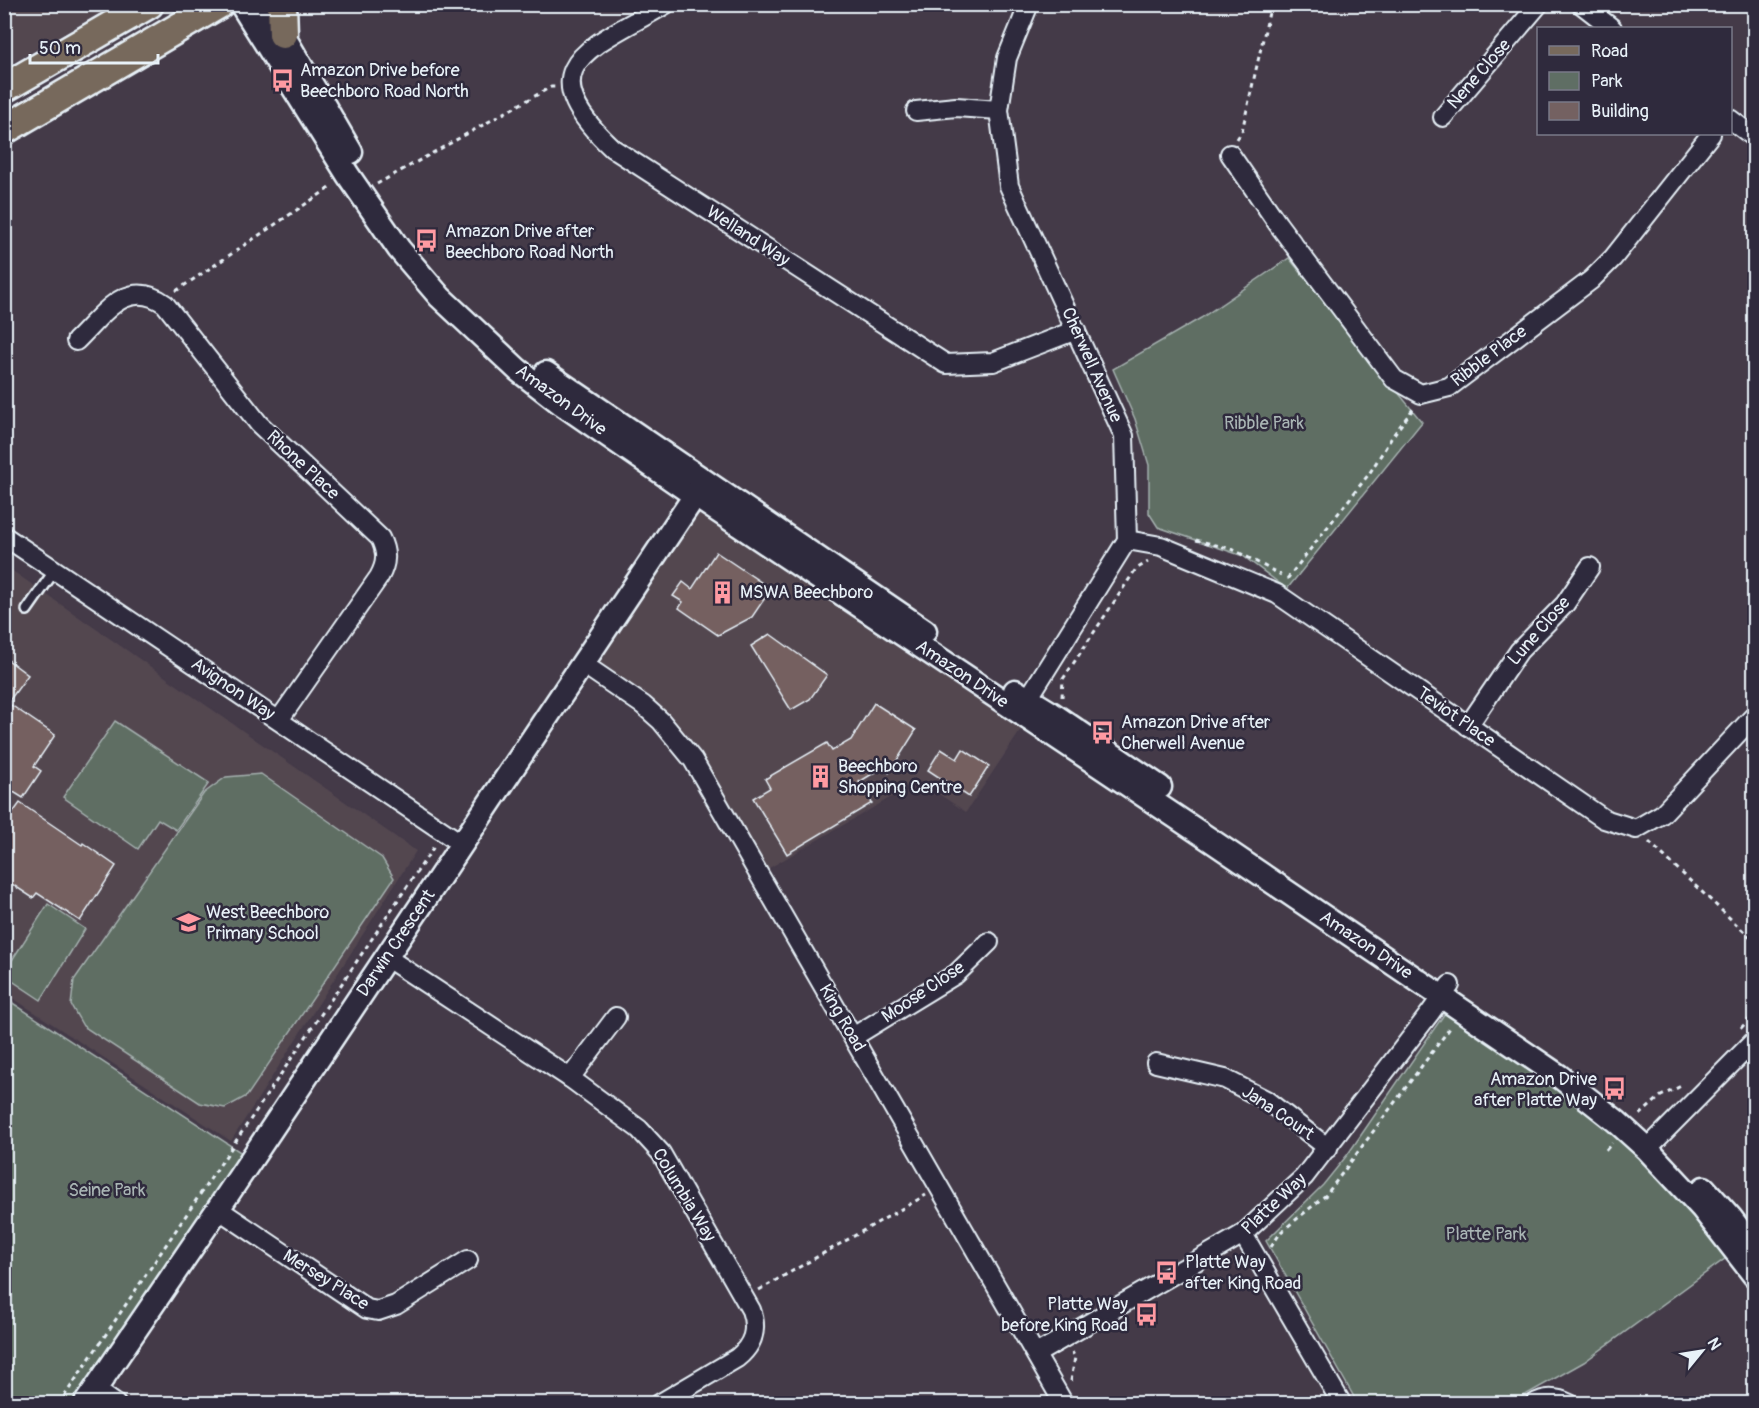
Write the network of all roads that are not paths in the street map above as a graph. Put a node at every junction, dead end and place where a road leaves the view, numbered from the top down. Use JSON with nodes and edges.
{"nodes":[{"id":1,"x":149,"y":4,"type":"edge"},
{"id":2,"x":219,"y":4,"type":"edge"},
{"id":3,"x":241,"y":4,"type":"edge"},
{"id":4,"x":265,"y":4,"type":"edge"},
{"id":5,"x":282,"y":4,"type":"edge"},
{"id":6,"x":666,"y":4,"type":"edge"},
{"id":7,"x":1029,"y":4,"type":"edge"},
{"id":8,"x":1539,"y":4,"type":"edge"},
{"id":9,"x":1581,"y":4,"type":"edge"},
{"id":10,"x":1611,"y":27,"type":"edge"},
{"id":11,"x":283,"y":34,"type":"junction"},
{"id":12,"x":4,"y":88,"type":"edge"},
{"id":13,"x":999,"y":110,"type":"junction"},
{"id":14,"x":916,"y":111,"type":"dead end"},
{"id":15,"x":1443,"y":117,"type":"dead end"},
{"id":16,"x":1732,"y":119,"type":"edge"},
{"id":17,"x":4,"y":130,"type":"edge"},
{"id":18,"x":1710,"y":135,"type":"edge"},
{"id":19,"x":1755,"y":137,"type":"edge"},
{"id":20,"x":1230,"y":154,"type":"road end"},
{"id":21,"x":1076,"y":330,"type":"junction"},
{"id":22,"x":76,"y":341,"type":"dead end"},
{"id":23,"x":699,"y":488,"type":"junction"},
{"id":24,"x":4,"y":536,"type":"edge"},
{"id":25,"x":1127,"y":540,"type":"junction"},
{"id":26,"x":1590,"y":567,"type":"dead end"},
{"id":27,"x":55,"y":570,"type":"junction"},
{"id":28,"x":27,"y":610,"type":"dead end"},
{"id":29,"x":583,"y":664,"type":"junction"},
{"id":30,"x":1023,"y":706,"type":"junction"},
{"id":31,"x":1755,"y":716,"type":"edge"},
{"id":32,"x":279,"y":720,"type":"junction"},
{"id":33,"x":1468,"y":726,"type":"junction"},
{"id":34,"x":462,"y":844,"type":"junction"},
{"id":35,"x":989,"y":942,"type":"dead end"},
{"id":36,"x":386,"y":957,"type":"junction"},
{"id":37,"x":1445,"y":991,"type":"junction"},
{"id":38,"x":616,"y":1017,"type":"dead end"},
{"id":39,"x":853,"y":1037,"type":"junction"},
{"id":40,"x":1755,"y":1041,"type":"edge"},
{"id":41,"x":1156,"y":1063,"type":"dead end"},
{"id":42,"x":570,"y":1078,"type":"junction"},
{"id":43,"x":1652,"y":1143,"type":"junction"},
{"id":44,"x":1328,"y":1148,"type":"junction"},
{"id":45,"x":218,"y":1209,"type":"junction"},
{"id":46,"x":1243,"y":1234,"type":"junction"},
{"id":47,"x":1755,"y":1250,"type":"edge"},
{"id":48,"x":468,"y":1260,"type":"dead end"},
{"id":49,"x":1755,"y":1275,"type":"edge"},
{"id":50,"x":1036,"y":1354,"type":"junction"},
{"id":51,"x":90,"y":1396,"type":"edge"},
{"id":52,"x":116,"y":1404,"type":"edge"},
{"id":53,"x":659,"y":1404,"type":"edge"},
{"id":54,"x":1064,"y":1404,"type":"edge"},
{"id":55,"x":1342,"y":1404,"type":"edge"},
{"id":56,"x":1534,"y":1404,"type":"edge"},
{"id":57,"x":1570,"y":1404,"type":"edge"}],
"edges":[{"from":1,"to":12,"type":"main road"},
{"from":2,"to":17,"type":"main road"},
{"from":3,"to":23,"type":"street","name":"Amazon Drive"},
{"from":4,"to":11,"type":"street","name":"Amazon Drive"},
{"from":5,"to":11,"type":"main road"},
{"from":6,"to":21,"type":"street","name":"Welland Way"},
{"from":7,"to":13,"type":"street","name":"Cherwell Avenue"},
{"from":8,"to":15,"type":"street","name":"Nene Close"},
{"from":9,"to":10,"type":"street"},
{"from":11,"to":23,"type":"street","name":"Amazon Drive"},
{"from":13,"to":14,"type":"street"},
{"from":13,"to":21,"type":"street","name":"Cherwell Avenue"},
{"from":16,"to":19,"type":"street"},
{"from":18,"to":20,"type":"street","name":"Ribble Place"},
{"from":21,"to":25,"type":"street","name":"Cherwell Avenue"},
{"from":22,"to":32,"type":"street","name":"Rhone Place"},
{"from":23,"to":29,"type":"street","name":"Darwin Crescent"},
{"from":23,"to":30,"type":"street","name":"Amazon Drive"},
{"from":24,"to":27,"type":"street","name":"Avignon Way"},
{"from":25,"to":30,"type":"street"},
{"from":25,"to":33,"type":"street","name":"Teviot Place"},
{"from":26,"to":33,"type":"street","name":"Lune Close"},
{"from":27,"to":28,"type":"lane"},
{"from":27,"to":32,"type":"street","name":"Avignon Way"},
{"from":29,"to":34,"type":"street","name":"Darwin Crescent"},
{"from":29,"to":39,"type":"street","name":"King Road"},
{"from":30,"to":37,"type":"street","name":"Amazon Drive"},
{"from":30,"to":37,"type":"street","name":"Amazon Drive"},
{"from":31,"to":33,"type":"street","name":"Teviot Place"},
{"from":32,"to":34,"type":"street","name":"Avignon Way"},
{"from":34,"to":36,"type":"street","name":"Darwin Crescent"},
{"from":35,"to":39,"type":"street","name":"Moose Close"},
{"from":36,"to":42,"type":"street","name":"Columbia Way"},
{"from":36,"to":45,"type":"street","name":"Darwin Crescent"},
{"from":37,"to":43,"type":"street","name":"Amazon Drive"},
{"from":37,"to":44,"type":"street","name":"Platte Way"},
{"from":38,"to":42,"type":"street"},
{"from":39,"to":50,"type":"street","name":"King Road"},
{"from":40,"to":43,"type":"street"},
{"from":41,"to":44,"type":"street","name":"Jana Court"},
{"from":42,"to":53,"type":"street","name":"Columbia Way"},
{"from":43,"to":47,"type":"street","name":"Amazon Drive"},
{"from":43,"to":49,"type":"street","name":"Amazon Drive"},
{"from":44,"to":46,"type":"street","name":"Platte Way"},
{"from":45,"to":48,"type":"street","name":"Mersey Place"},
{"from":45,"to":51,"type":"street","name":"Darwin Crescent"},
{"from":46,"to":50,"type":"street","name":"Platte Way"},
{"from":46,"to":55,"type":"street"},
{"from":50,"to":54,"type":"street","name":"King Road"},
{"from":51,"to":52,"type":"street"},
{"from":56,"to":57,"type":"street"}]}
